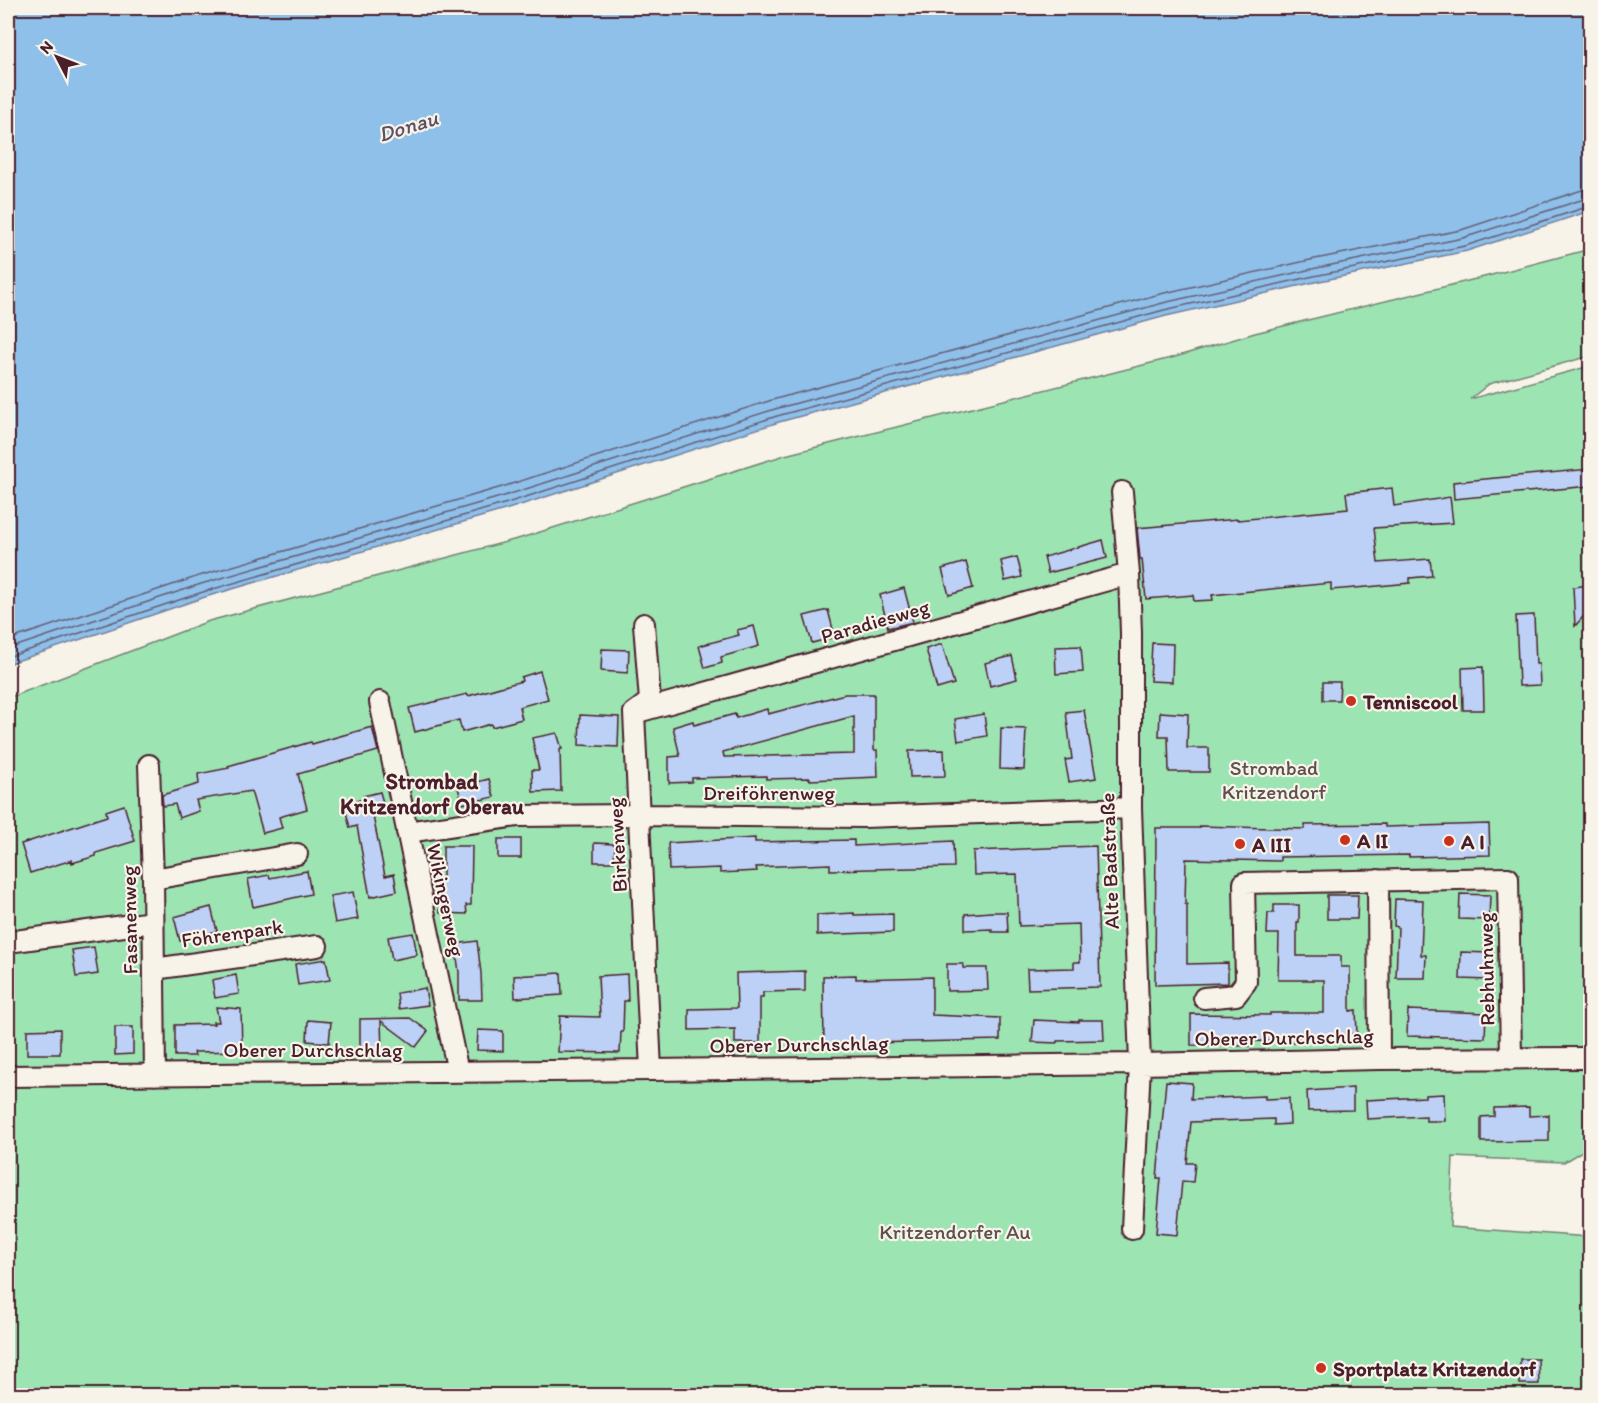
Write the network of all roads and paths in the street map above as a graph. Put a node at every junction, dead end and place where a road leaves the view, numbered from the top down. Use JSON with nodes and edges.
{"nodes":[{"id":1,"x":1122,"y":492,"type":"dead end"},
{"id":2,"x":1129,"y":574,"type":"junction"},
{"id":3,"x":644,"y":624,"type":"dead end"},
{"id":4,"x":380,"y":702,"type":"dead end"},
{"id":5,"x":634,"y":713,"type":"junction"},
{"id":6,"x":149,"y":765,"type":"dead end"},
{"id":7,"x":1131,"y":808,"type":"junction"},
{"id":8,"x":639,"y":815,"type":"junction"},
{"id":9,"x":407,"y":832,"type":"junction"},
{"id":10,"x":297,"y":854,"type":"dead end"},
{"id":11,"x":153,"y":879,"type":"junction"},
{"id":12,"x":1378,"y":880,"type":"junction"},
{"id":13,"x":153,"y":922,"type":"junction"},
{"id":14,"x":8,"y":942,"type":"edge"},
{"id":15,"x":317,"y":946,"type":"dead end"},
{"id":16,"x":154,"y":969,"type":"junction"},
{"id":17,"x":1204,"y":998,"type":"dead end"},
{"id":18,"x":1590,"y":1058,"type":"edge"},
{"id":19,"x":1378,"y":1059,"type":"junction"},
{"id":20,"x":1511,"y":1059,"type":"junction"},
{"id":21,"x":1140,"y":1064,"type":"junction"},
{"id":22,"x":651,"y":1070,"type":"junction"},
{"id":23,"x":458,"y":1072,"type":"junction"},
{"id":24,"x":155,"y":1075,"type":"junction"},
{"id":25,"x":8,"y":1076,"type":"edge"},
{"id":26,"x":1132,"y":1229,"type":"dead end"}],
"edges":[{"from":1,"to":2,"type":"street","name":"Alte Badstraße"},
{"from":2,"to":5,"type":"street","name":"Paradiesweg"},
{"from":2,"to":7,"type":"street","name":"Alte Badstraße"},
{"from":3,"to":5,"type":"street"},
{"from":4,"to":9,"type":"street","name":"Wikingerweg"},
{"from":5,"to":8,"type":"street","name":"Birkenweg"},
{"from":6,"to":11,"type":"street","name":"Fasanenweg"},
{"from":7,"to":8,"type":"street","name":"Dreiföhrenweg"},
{"from":7,"to":21,"type":"street","name":"Alte Badstraße"},
{"from":8,"to":9,"type":"street","name":"Dreiföhrenweg"},
{"from":8,"to":22,"type":"street","name":"Birkenweg"},
{"from":9,"to":23,"type":"street","name":"Wikingerweg"},
{"from":10,"to":11,"type":"street"},
{"from":11,"to":13,"type":"street","name":"Fasanenweg"},
{"from":12,"to":17,"type":"street"},
{"from":12,"to":19,"type":"street"},
{"from":12,"to":20,"type":"street","name":"Rebhuhnweg"},
{"from":13,"to":14,"type":"street"},
{"from":13,"to":16,"type":"street","name":"Fasanenweg"},
{"from":15,"to":16,"type":"street","name":"Föhrenpark"},
{"from":16,"to":24,"type":"street","name":"Fasanenweg"},
{"from":18,"to":20,"type":"street","name":"Oberer Durchschlag"},
{"from":19,"to":20,"type":"street","name":"Oberer Durchschlag"},
{"from":19,"to":21,"type":"street","name":"Oberer Durchschlag"},
{"from":21,"to":22,"type":"street","name":"Oberer Durchschlag"},
{"from":21,"to":26,"type":"street","name":"Alte Badstraße"},
{"from":22,"to":23,"type":"street","name":"Oberer Durchschlag"},
{"from":23,"to":24,"type":"street","name":"Oberer Durchschlag"},
{"from":24,"to":25,"type":"street","name":"Oberer Durchschlag"}]}
